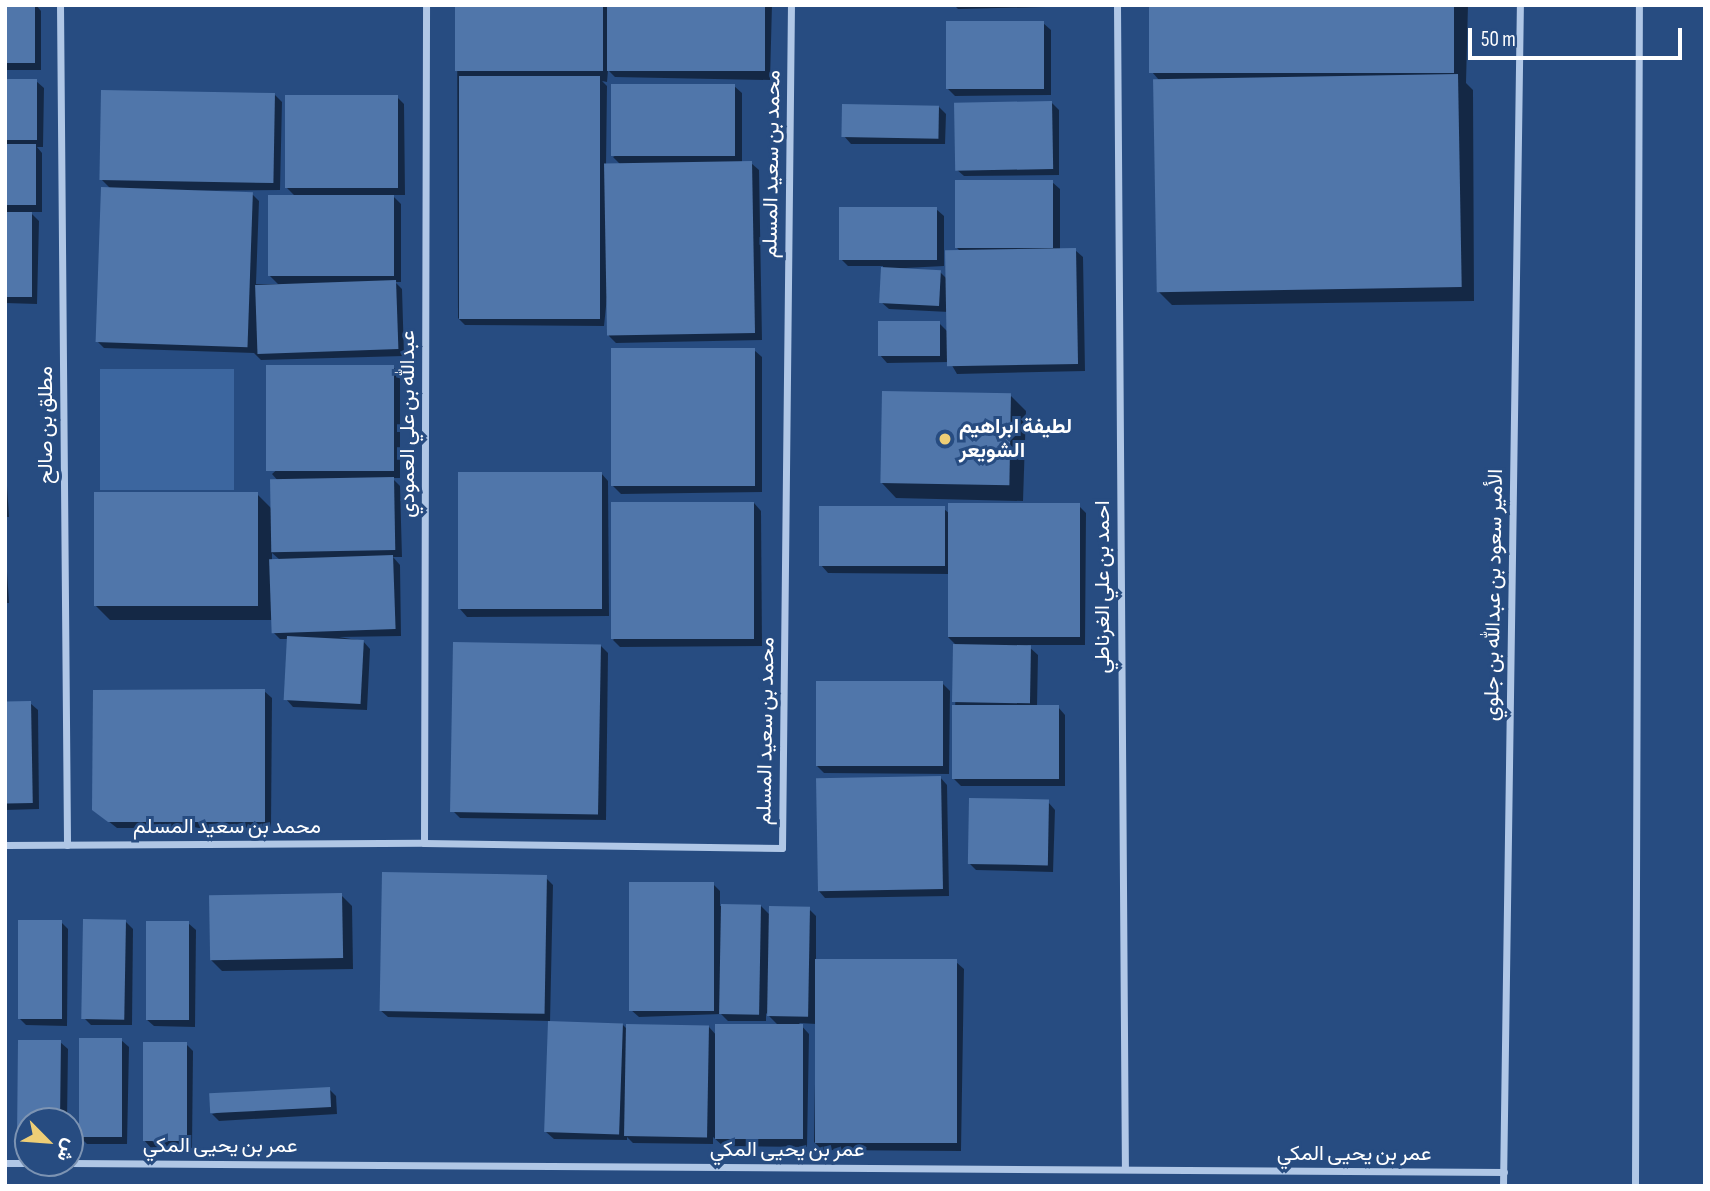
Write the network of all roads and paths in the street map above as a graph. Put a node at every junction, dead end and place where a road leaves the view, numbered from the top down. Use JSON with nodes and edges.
{"nodes":[{"id":1,"x":60,"y":5,"type":"edge"},
{"id":2,"x":426,"y":5,"type":"edge"},
{"id":3,"x":791,"y":5,"type":"edge"},
{"id":4,"x":1117,"y":5,"type":"edge"},
{"id":5,"x":1520,"y":5,"type":"edge"},
{"id":6,"x":1639,"y":5,"type":"edge"},
{"id":7,"x":424,"y":843,"type":"junction"},
{"id":8,"x":5,"y":845,"type":"edge"},
{"id":9,"x":67,"y":845,"type":"junction"},
{"id":10,"x":84,"y":1163,"type":"edge"},
{"id":11,"x":1125,"y":1169,"type":"junction"},
{"id":12,"x":1504,"y":1172,"type":"junction"},
{"id":13,"x":1503,"y":1186,"type":"edge"},
{"id":14,"x":1635,"y":1186,"type":"edge"}],
"edges":[{"from":1,"to":9,"type":"street","name":"مطلق بن صالح"},
{"from":2,"to":7,"type":"street","name":"عبدالله بن علي العمودي"},
{"from":3,"to":7,"type":"street","name":"محمد بن سعيد المسلم"},
{"from":4,"to":11,"type":"street","name":"احمد بن علي الغرناطي"},
{"from":5,"to":12,"type":"street","name":"الأمير سعود بن عبدالله بن جلوي"},
{"from":6,"to":14,"type":"street"},
{"from":7,"to":9,"type":"street","name":"محمد بن سعيد المسلم"},
{"from":8,"to":9,"type":"street","name":"محمد بن سعيد المسلم"},
{"from":10,"to":11,"type":"street","name":"عمر بن يحيى المكي"},
{"from":11,"to":12,"type":"street","name":"عمر بن يحيى المكي"},
{"from":12,"to":13,"type":"street","name":"الأمير سعود بن عبدالله بن جلوي"}]}
